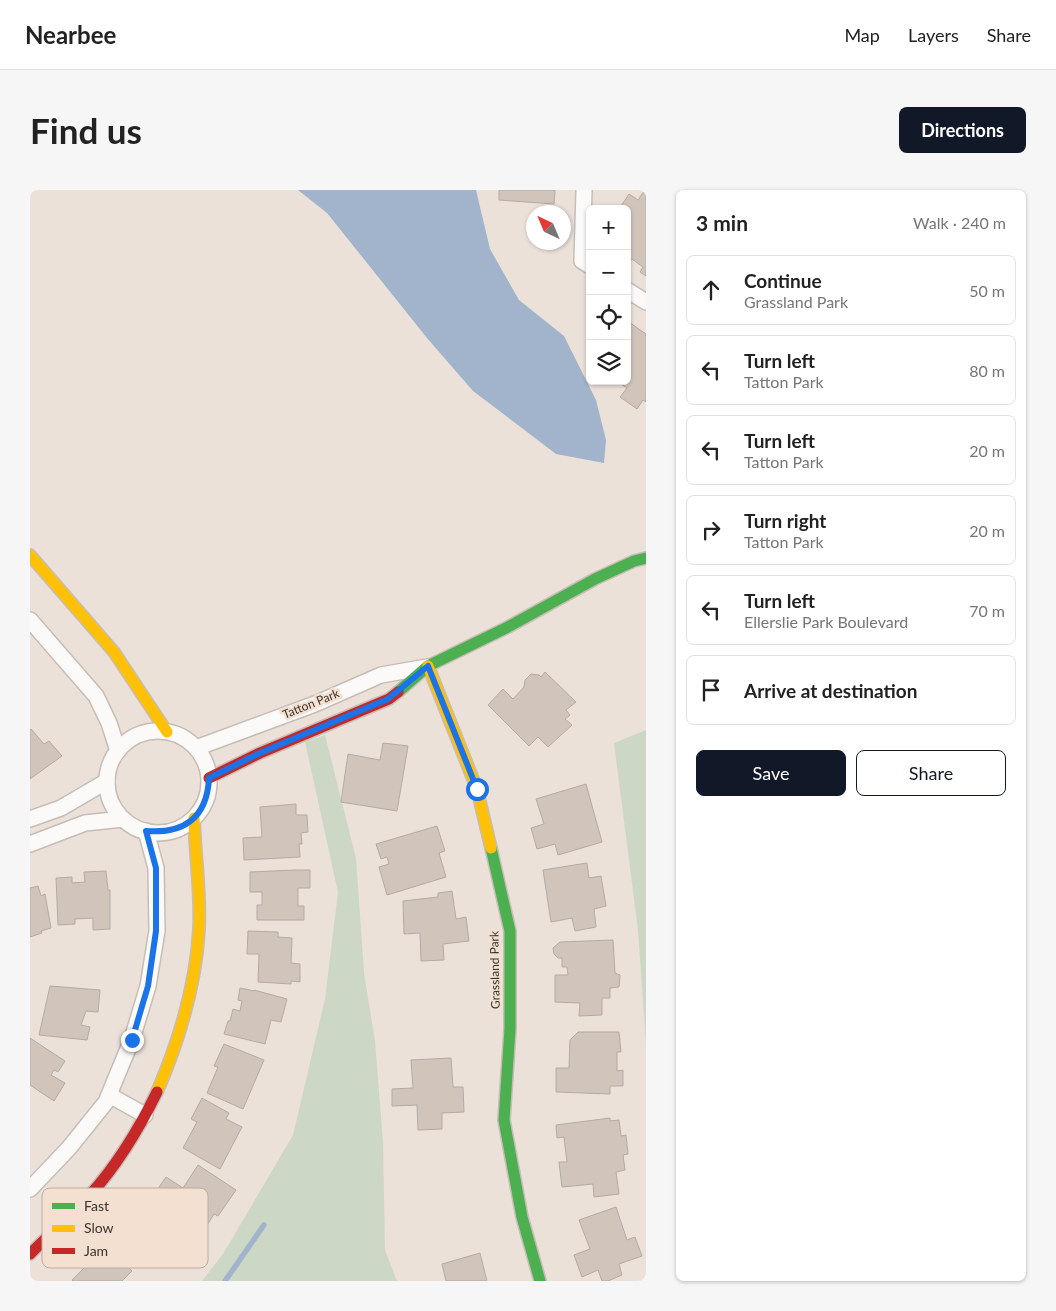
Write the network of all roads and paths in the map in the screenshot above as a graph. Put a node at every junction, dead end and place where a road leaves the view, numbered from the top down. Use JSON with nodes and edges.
{"nodes":[{"id":1,"x":584,"y":190,"type":"edge"},
{"id":2,"x":586,"y":264,"type":"edge"},
{"id":3,"x":631,"y":293,"type":"edge"},
{"id":4,"x":646,"y":302,"type":"edge"},
{"id":5,"x":30,"y":555,"type":"edge"},
{"id":6,"x":646,"y":558,"type":"edge"},
{"id":7,"x":30,"y":620,"type":"edge"},
{"id":8,"x":428,"y":666,"type":"junction"},
{"id":9,"x":314,"y":704,"type":"junction"},
{"id":10,"x":324,"y":726,"type":"junction"},
{"id":11,"x":167,"y":732,"type":"junction"},
{"id":12,"x":196,"y":748,"type":"junction"},
{"id":13,"x":118,"y":751,"type":"junction"},
{"id":14,"x":209,"y":778,"type":"junction"},
{"id":15,"x":107,"y":781,"type":"junction"},
{"id":16,"x":194,"y":818,"type":"junction"},
{"id":17,"x":30,"y":819,"type":"edge"},
{"id":18,"x":123,"y":819,"type":"junction"},
{"id":19,"x":146,"y":831,"type":"junction"},
{"id":20,"x":30,"y":844,"type":"edge"},
{"id":21,"x":109,"y":1095,"type":"junction"},
{"id":22,"x":145,"y":1115,"type":"junction"},
{"id":23,"x":96,"y":1188,"type":"edge"},
{"id":24,"x":30,"y":1189,"type":"edge"},
{"id":25,"x":42,"y":1242,"type":"edge"},
{"id":26,"x":30,"y":1254,"type":"edge"},
{"id":27,"x":540,"y":1281,"type":"edge"}],
"edges":[{"from":1,"to":2,"type":"street"},
{"from":3,"to":4,"type":"street"},
{"from":5,"to":11,"type":"street"},
{"from":6,"to":8,"type":"street","name":"Tatton Park"},
{"from":7,"to":13,"type":"street"},
{"from":8,"to":9,"type":"street","name":"Tatton Park"},
{"from":8,"to":10,"type":"street","name":"Tatton Park"},
{"from":8,"to":27,"type":"street","name":"Grassland Park"},
{"from":9,"to":10,"type":"street"},
{"from":9,"to":12,"type":"street","name":"Tatton Park"},
{"from":10,"to":14,"type":"street","name":"Tatton Park"},
{"from":11,"to":12,"type":"street"},
{"from":11,"to":13,"type":"street"},
{"from":12,"to":14,"type":"street"},
{"from":13,"to":15,"type":"street"},
{"from":14,"to":16,"type":"street"},
{"from":15,"to":17,"type":"street"},
{"from":15,"to":18,"type":"street"},
{"from":16,"to":19,"type":"street"},
{"from":16,"to":22,"type":"street"},
{"from":18,"to":19,"type":"street"},
{"from":18,"to":20,"type":"street"},
{"from":19,"to":21,"type":"street"},
{"from":21,"to":22,"type":"street"},
{"from":21,"to":24,"type":"street"},
{"from":22,"to":23,"type":"street"},
{"from":25,"to":26,"type":"street"}]}
